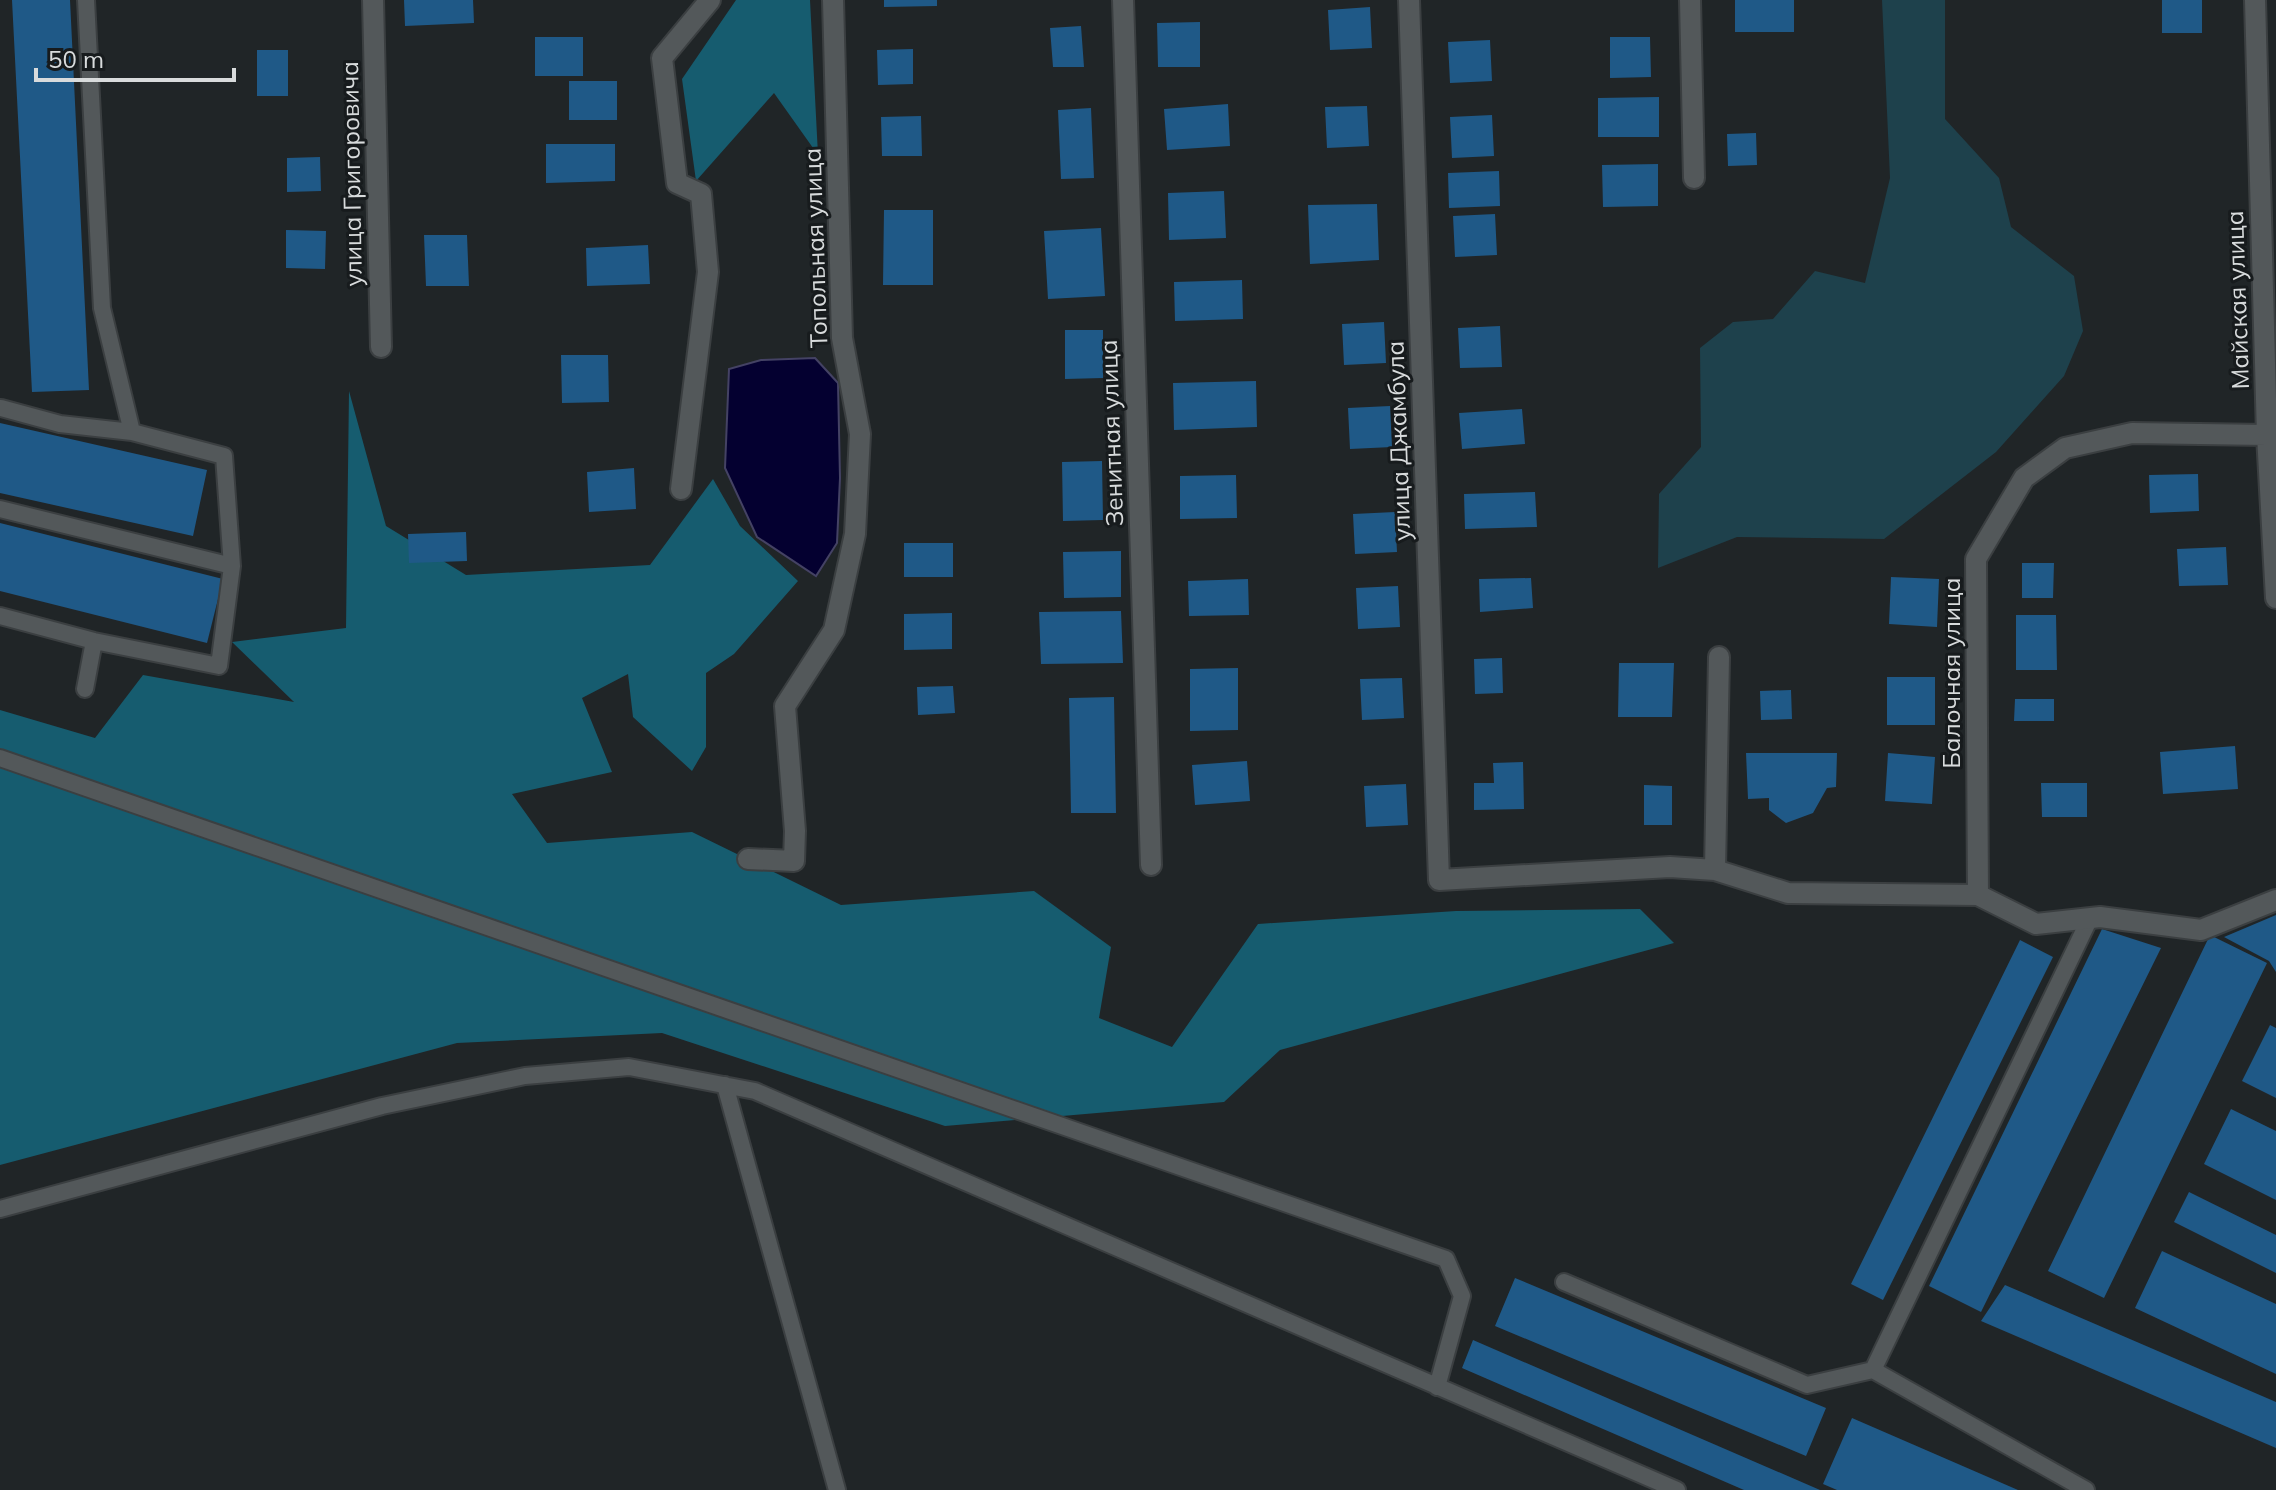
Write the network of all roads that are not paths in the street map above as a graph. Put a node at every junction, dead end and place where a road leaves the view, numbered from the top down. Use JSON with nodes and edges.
{"nodes":[{"id":1,"x":86,"y":0,"type":"edge"},
{"id":2,"x":373,"y":0,"type":"edge"},
{"id":3,"x":710,"y":0,"type":"edge"},
{"id":4,"x":833,"y":0,"type":"edge"},
{"id":5,"x":1123,"y":0,"type":"edge"},
{"id":6,"x":1409,"y":0,"type":"edge"},
{"id":7,"x":1690,"y":0,"type":"edge"},
{"id":8,"x":2255,"y":0,"type":"edge"},
{"id":9,"x":1694,"y":178,"type":"dead end"},
{"id":10,"x":381,"y":347,"type":"dead end"},
{"id":11,"x":0,"y":391,"type":"edge"},
{"id":12,"x":0,"y":408,"type":"edge"},
{"id":13,"x":132,"y":432,"type":"junction"},
{"id":14,"x":2267,"y":435,"type":"junction"},
{"id":15,"x":681,"y":489,"type":"dead end"},
{"id":16,"x":0,"y":509,"type":"edge"},
{"id":17,"x":232,"y":566,"type":"junction"},
{"id":18,"x":2276,"y":598,"type":"edge"},
{"id":19,"x":0,"y":616,"type":"edge"},
{"id":20,"x":94,"y":641,"type":"junction"},
{"id":21,"x":1719,"y":657,"type":"dead end"},
{"id":22,"x":85,"y":689,"type":"dead end"},
{"id":23,"x":0,"y":758,"type":"edge"},
{"id":24,"x":748,"y":859,"type":"dead end"},
{"id":25,"x":1151,"y":865,"type":"dead end"},
{"id":26,"x":1715,"y":870,"type":"junction"},
{"id":27,"x":1978,"y":895,"type":"junction"},
{"id":28,"x":2276,"y":900,"type":"edge"},
{"id":29,"x":2090,"y":918,"type":"junction"},
{"id":30,"x":725,"y":1085,"type":"junction"},
{"id":31,"x":0,"y":1209,"type":"edge"},
{"id":32,"x":1564,"y":1282,"type":"dead end"},
{"id":33,"x":1873,"y":1370,"type":"junction"},
{"id":34,"x":1437,"y":1387,"type":"junction"},
{"id":35,"x":837,"y":1490,"type":"edge"},
{"id":36,"x":1677,"y":1490,"type":"edge"},
{"id":37,"x":2086,"y":1490,"type":"edge"}],
"edges":[{"from":1,"to":13,"type":"lane"},
{"from":2,"to":10,"type":"street","name":"улица Григоровича"},
{"from":3,"to":15,"type":"street"},
{"from":4,"to":24,"type":"street","name":"Топольная улица"},
{"from":5,"to":25,"type":"street","name":"Зенитная улица"},
{"from":6,"to":26,"type":"street","name":"улица Джамбула"},
{"from":7,"to":9,"type":"street"},
{"from":8,"to":14,"type":"street","name":"Майская улица"},
{"from":11,"to":12,"type":"lane"},
{"from":12,"to":13,"type":"lane"},
{"from":13,"to":17,"type":"lane"},
{"from":14,"to":18,"type":"street","name":"Майская улица"},
{"from":14,"to":27,"type":"street","name":"Балочная улица"},
{"from":16,"to":17,"type":"lane"},
{"from":17,"to":20,"type":"lane"},
{"from":19,"to":20,"type":"lane"},
{"from":20,"to":22,"type":"lane"},
{"from":21,"to":26,"type":"street"},
{"from":23,"to":34,"type":"lane"},
{"from":26,"to":27,"type":"street"},
{"from":27,"to":29,"type":"street"},
{"from":28,"to":29,"type":"street"},
{"from":29,"to":33,"type":"lane"},
{"from":30,"to":31,"type":"lane"},
{"from":30,"to":34,"type":"lane"},
{"from":30,"to":35,"type":"lane"},
{"from":32,"to":33,"type":"lane"},
{"from":33,"to":37,"type":"lane"},
{"from":34,"to":36,"type":"lane"}]}
